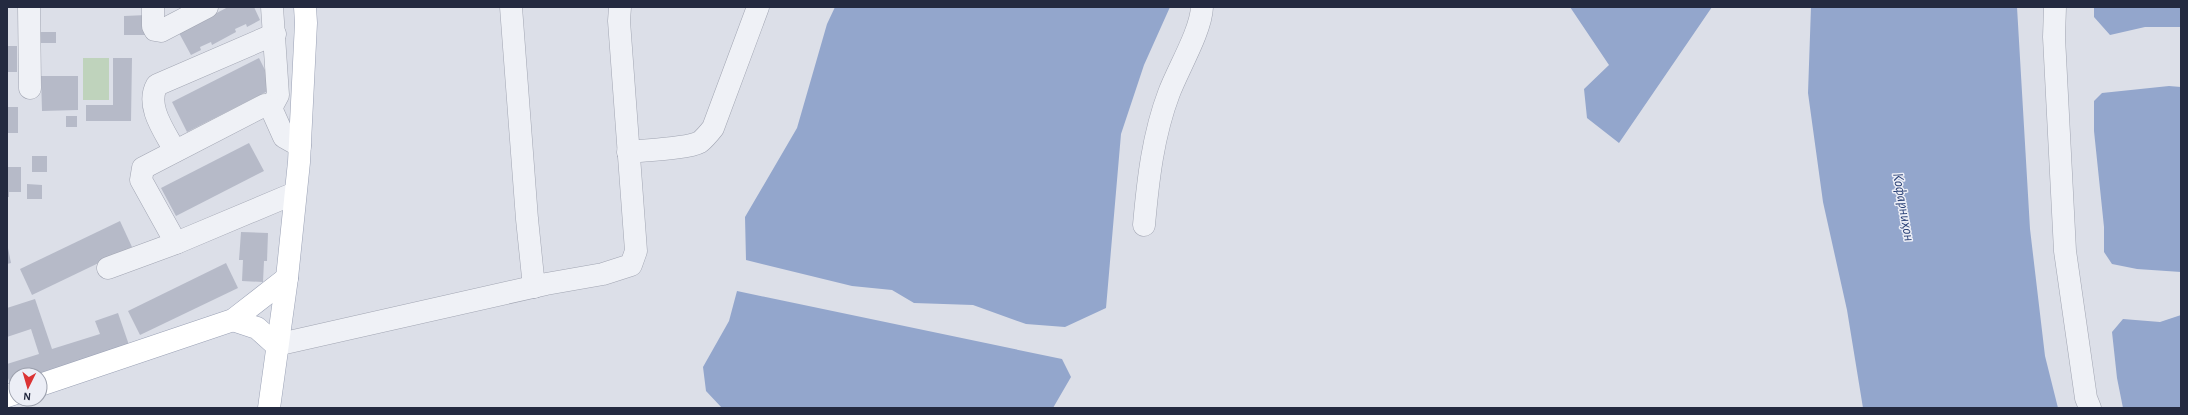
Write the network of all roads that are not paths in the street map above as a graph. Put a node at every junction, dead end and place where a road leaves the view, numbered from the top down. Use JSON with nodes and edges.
{"nodes":[{"id":1,"x":29,"y":7,"type":"edge"},
{"id":2,"x":153,"y":7,"type":"edge"},
{"id":3,"x":207,"y":7,"type":"edge"},
{"id":4,"x":272,"y":7,"type":"edge"},
{"id":5,"x":305,"y":7,"type":"edge"},
{"id":6,"x":511,"y":7,"type":"edge"},
{"id":7,"x":620,"y":7,"type":"edge"},
{"id":8,"x":758,"y":7,"type":"edge"},
{"id":9,"x":1202,"y":7,"type":"edge"},
{"id":10,"x":2055,"y":7,"type":"edge"},
{"id":11,"x":275,"y":34,"type":"junction"},
{"id":12,"x":30,"y":88,"type":"dead end"},
{"id":13,"x":271,"y":108,"type":"junction"},
{"id":14,"x":300,"y":146,"type":"junction"},
{"id":15,"x":175,"y":151,"type":"junction"},
{"id":16,"x":628,"y":152,"type":"junction"},
{"id":17,"x":295,"y":193,"type":"junction"},
{"id":18,"x":1144,"y":226,"type":"dead end"},
{"id":19,"x":176,"y":243,"type":"junction"},
{"id":20,"x":108,"y":268,"type":"dead end"},
{"id":21,"x":287,"y":278,"type":"junction"},
{"id":22,"x":534,"y":287,"type":"junction"},
{"id":23,"x":233,"y":320,"type":"junction"},
{"id":24,"x":276,"y":345,"type":"junction"},
{"id":25,"x":48,"y":382,"type":"edge"},
{"id":26,"x":269,"y":408,"type":"edge"},
{"id":27,"x":2090,"y":408,"type":"edge"}],
"edges":[{"from":1,"to":12,"type":"street"},
{"from":2,"to":3,"type":"street"},
{"from":4,"to":11,"type":"street"},
{"from":5,"to":14,"type":"main road"},
{"from":6,"to":22,"type":"street"},
{"from":7,"to":16,"type":"street"},
{"from":8,"to":16,"type":"street"},
{"from":9,"to":18,"type":"street"},
{"from":10,"to":27,"type":"street"},
{"from":11,"to":13,"type":"street"},
{"from":11,"to":15,"type":"street"},
{"from":13,"to":14,"type":"street"},
{"from":13,"to":15,"type":"street"},
{"from":14,"to":17,"type":"main road"},
{"from":15,"to":19,"type":"street"},
{"from":16,"to":22,"type":"street"},
{"from":17,"to":19,"type":"street"},
{"from":17,"to":21,"type":"main road"},
{"from":19,"to":20,"type":"street"},
{"from":21,"to":23,"type":"main road"},
{"from":21,"to":24,"type":"main road"},
{"from":22,"to":24,"type":"street"},
{"from":23,"to":24,"type":"main road"},
{"from":23,"to":25,"type":"main road"},
{"from":24,"to":26,"type":"main road"}]}
